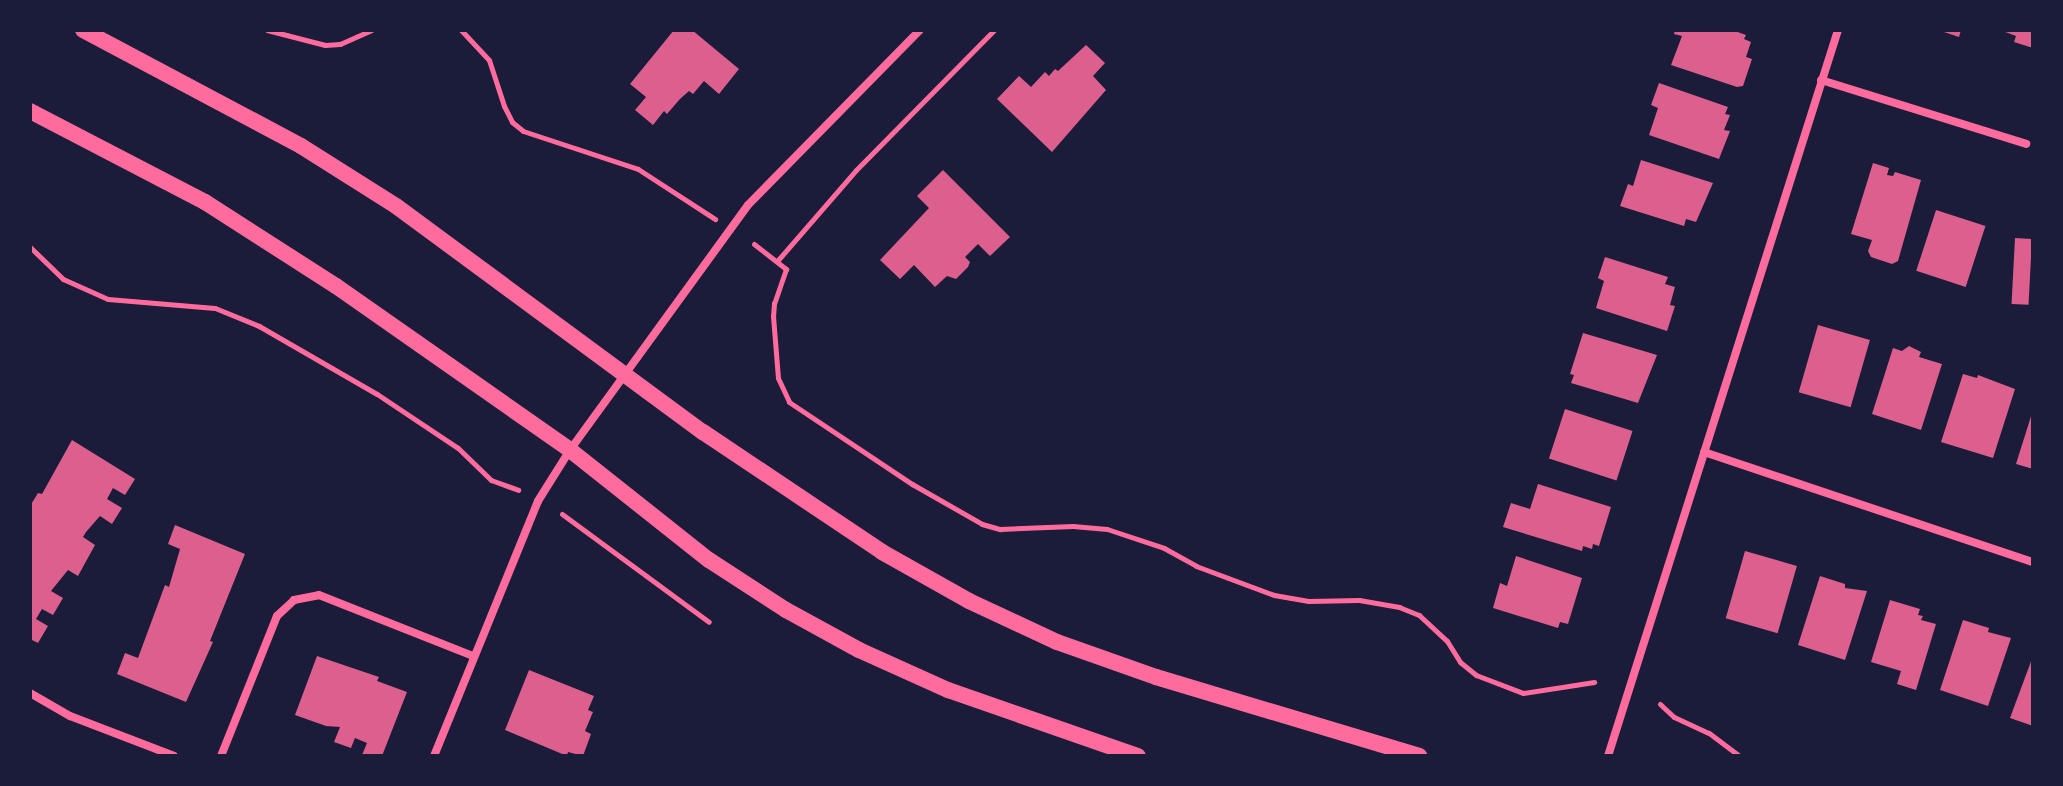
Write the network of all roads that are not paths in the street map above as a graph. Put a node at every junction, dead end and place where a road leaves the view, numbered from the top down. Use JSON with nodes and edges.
{"nodes":[{"id":1,"x":83,"y":30,"type":"edge"},
{"id":2,"x":920,"y":30,"type":"edge"},
{"id":3,"x":1838,"y":30,"type":"edge"},
{"id":4,"x":1821,"y":80,"type":"junction"},
{"id":5,"x":30,"y":111,"type":"edge"},
{"id":6,"x":2026,"y":144,"type":"dead end"},
{"id":7,"x":626,"y":378,"type":"junction"},
{"id":8,"x":570,"y":450,"type":"junction"},
{"id":9,"x":1704,"y":452,"type":"junction"},
{"id":10,"x":2033,"y":562,"type":"edge"},
{"id":11,"x":473,"y":656,"type":"junction"},
{"id":12,"x":30,"y":693,"type":"edge"},
{"id":13,"x":174,"y":756,"type":"edge"},
{"id":14,"x":221,"y":756,"type":"edge"},
{"id":15,"x":434,"y":756,"type":"edge"},
{"id":16,"x":1138,"y":756,"type":"edge"},
{"id":17,"x":1419,"y":756,"type":"edge"},
{"id":18,"x":1608,"y":756,"type":"edge"}],
"edges":[{"from":1,"to":7,"type":"main road"},
{"from":2,"to":7,"type":"street"},
{"from":3,"to":4,"type":"street"},
{"from":4,"to":6,"type":"street"},
{"from":4,"to":9,"type":"street"},
{"from":5,"to":8,"type":"main road"},
{"from":7,"to":8,"type":"street"},
{"from":7,"to":17,"type":"main road"},
{"from":8,"to":11,"type":"street"},
{"from":8,"to":16,"type":"main road"},
{"from":9,"to":10,"type":"street"},
{"from":9,"to":18,"type":"street"},
{"from":11,"to":14,"type":"street"},
{"from":11,"to":15,"type":"street"},
{"from":12,"to":13,"type":"street"}]}
